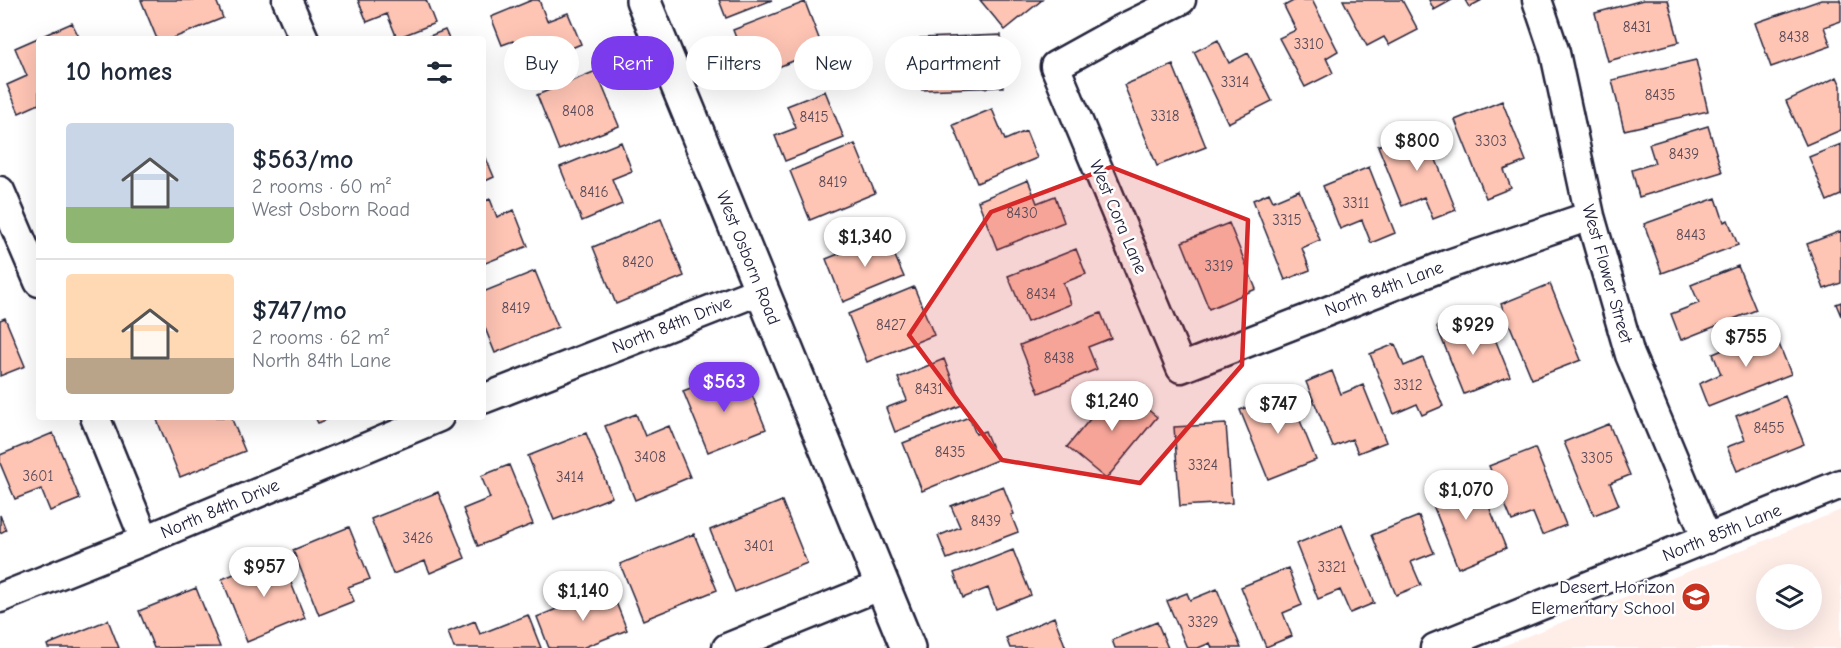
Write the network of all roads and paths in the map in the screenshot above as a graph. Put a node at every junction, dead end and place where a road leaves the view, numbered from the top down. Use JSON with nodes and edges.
{"nodes":[{"id":1,"x":287,"y":0,"type":"edge"},
{"id":2,"x":642,"y":0,"type":"edge"},
{"id":3,"x":1180,"y":0,"type":"edge"},
{"id":4,"x":1537,"y":0,"type":"edge"},
{"id":5,"x":302,"y":36,"type":"edge"},
{"id":6,"x":0,"y":191,"type":"edge"},
{"id":7,"x":1590,"y":216,"type":"junction"},
{"id":8,"x":9,"y":235,"type":"edge"},
{"id":9,"x":36,"y":277,"type":"edge"},
{"id":10,"x":761,"y":290,"type":"junction"},
{"id":11,"x":1181,"y":369,"type":"joint"},
{"id":12,"x":486,"y":398,"type":"edge"},
{"id":13,"x":95,"y":420,"type":"edge"},
{"id":14,"x":432,"y":420,"type":"edge"},
{"id":15,"x":1841,"y":484,"type":"edge"},
{"id":16,"x":1707,"y":539,"type":"junction"},
{"id":17,"x":145,"y":540,"type":"junction"},
{"id":18,"x":882,"y":585,"type":"junction"},
{"id":19,"x":0,"y":598,"type":"edge"},
{"id":20,"x":727,"y":648,"type":"edge"},
{"id":21,"x":908,"y":648,"type":"edge"},
{"id":22,"x":1435,"y":648,"type":"edge"}],
"edges":[{"from":1,"to":5,"type":"street"},
{"from":2,"to":10,"type":"street","name":"West Osborn Road"},
{"from":3,"to":11,"type":"street","name":"West Cora Lane"},
{"from":4,"to":7,"type":"street","name":"West Flower Street"},
{"from":6,"to":8,"type":"street"},
{"from":7,"to":11,"type":"street","name":"North 84th Lane"},
{"from":7,"to":16,"type":"street","name":"West Flower Street"},
{"from":8,"to":9,"type":"street"},
{"from":10,"to":12,"type":"street","name":"North 84th Drive"},
{"from":10,"to":18,"type":"street","name":"West Osborn Road"},
{"from":13,"to":17,"type":"street"},
{"from":14,"to":17,"type":"street","name":"North 84th Drive"},
{"from":15,"to":16,"type":"street","name":"North 85th Lane"},
{"from":16,"to":22,"type":"street","name":"North 85th Lane"},
{"from":17,"to":19,"type":"street","name":"North 84th Drive"},
{"from":18,"to":20,"type":"street"},
{"from":18,"to":21,"type":"street","name":"West Osborn Road"}]}
